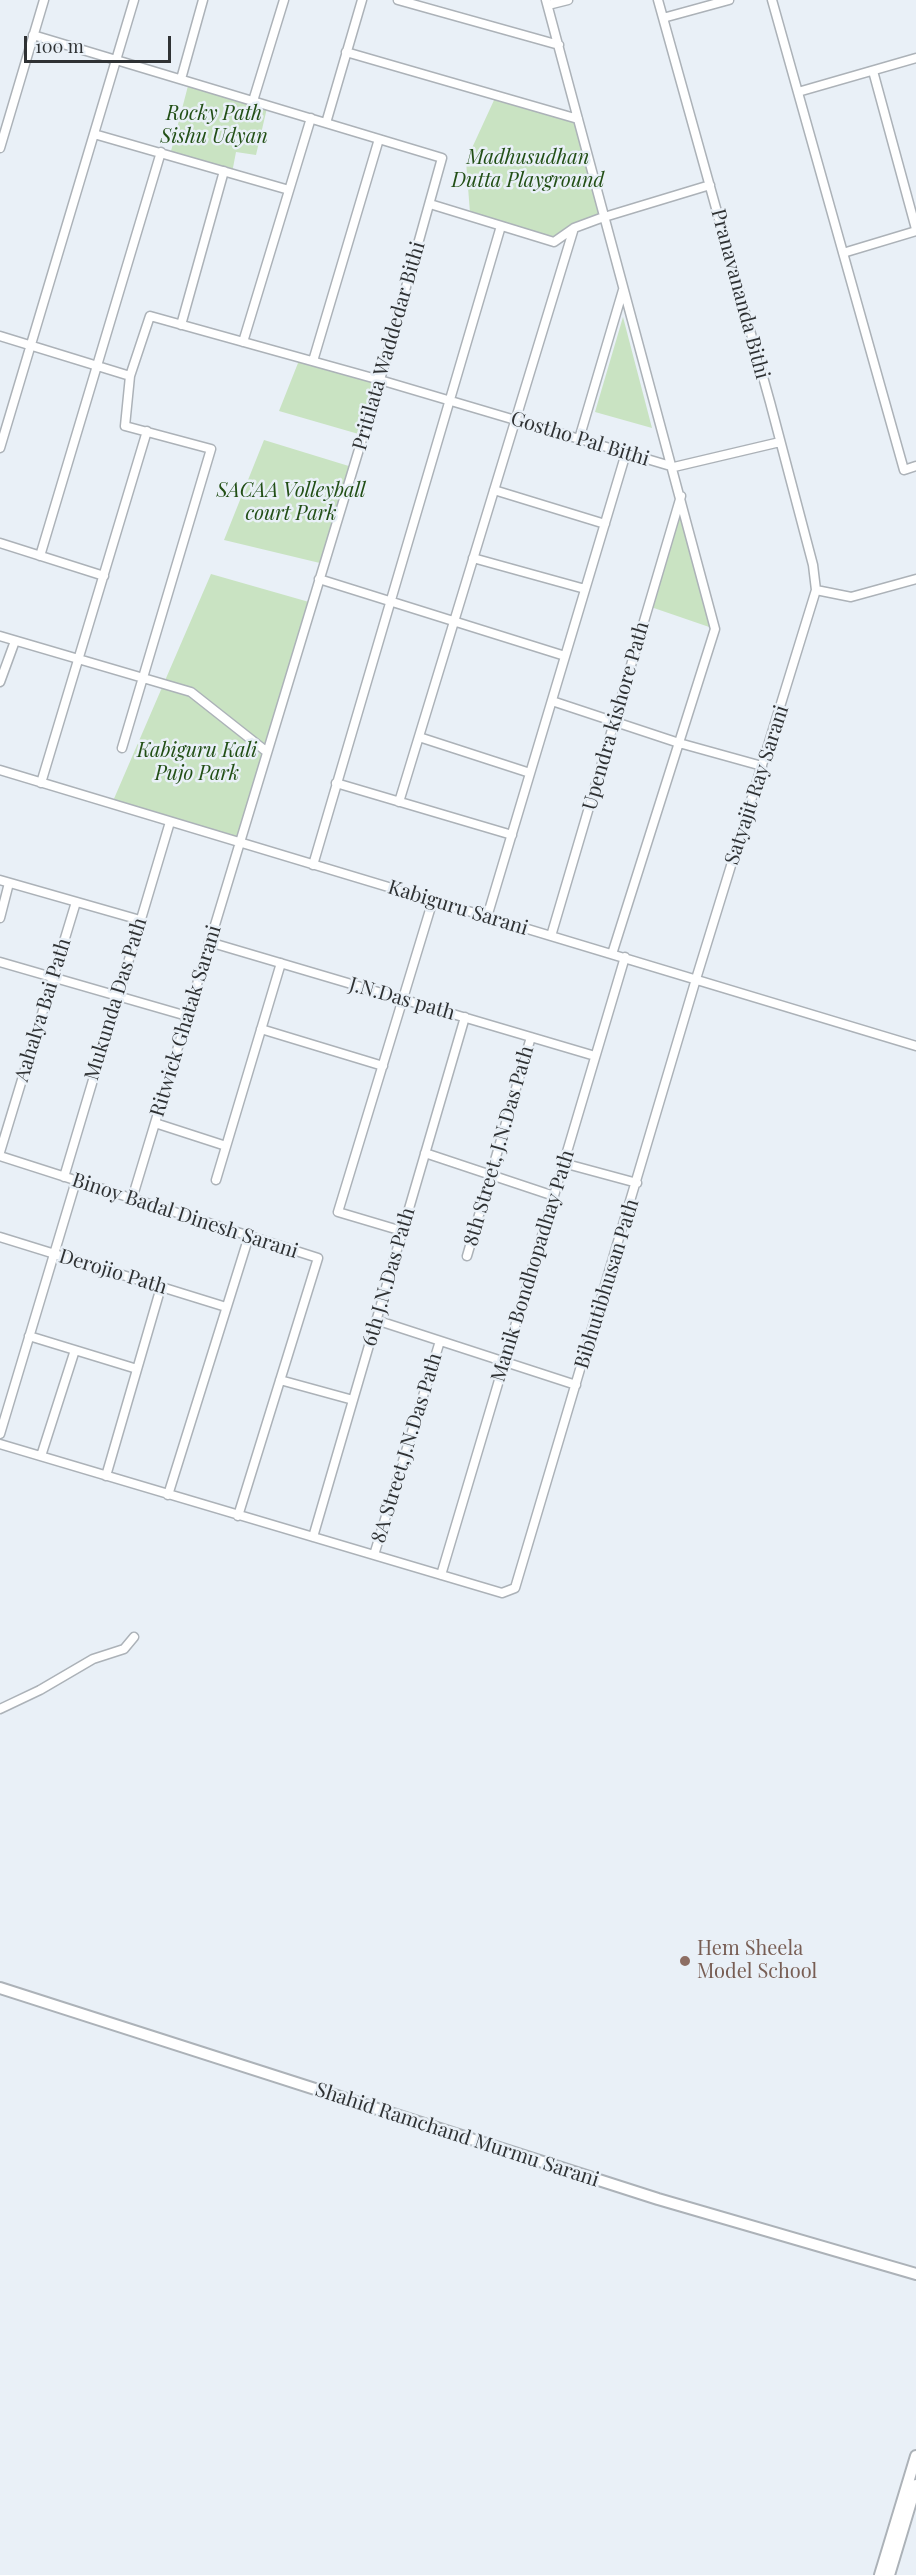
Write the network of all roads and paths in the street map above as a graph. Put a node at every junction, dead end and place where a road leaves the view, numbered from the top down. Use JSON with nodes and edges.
{"nodes":[{"id":1,"x":44,"y":0,"type":"edge"},
{"id":2,"x":134,"y":0,"type":"edge"},
{"id":3,"x":203,"y":0,"type":"edge"},
{"id":4,"x":284,"y":0,"type":"edge"},
{"id":5,"x":362,"y":0,"type":"edge"},
{"id":6,"x":398,"y":0,"type":"edge"},
{"id":7,"x":568,"y":0,"type":"edge"},
{"id":8,"x":658,"y":0,"type":"edge"},
{"id":9,"x":729,"y":0,"type":"edge"},
{"id":10,"x":772,"y":0,"type":"edge"},
{"id":11,"x":547,"y":2,"type":"edge"},
{"id":12,"x":663,"y":18,"type":"junction"},
{"id":13,"x":33,"y":35,"type":"junction"},
{"id":14,"x":559,"y":45,"type":"junction"},
{"id":15,"x":346,"y":52,"type":"junction"},
{"id":16,"x":916,"y":58,"type":"edge"},
{"id":17,"x":116,"y":60,"type":"junction"},
{"id":18,"x":873,"y":71,"type":"junction"},
{"id":19,"x":181,"y":79,"type":"junction"},
{"id":20,"x":798,"y":92,"type":"junction"},
{"id":21,"x":253,"y":101,"type":"junction"},
{"id":22,"x":311,"y":118,"type":"junction"},
{"id":23,"x":578,"y":119,"type":"junction"},
{"id":24,"x":326,"y":123,"type":"junction"},
{"id":25,"x":94,"y":135,"type":"junction"},
{"id":26,"x":379,"y":139,"type":"junction"},
{"id":27,"x":0,"y":148,"type":"edge"},
{"id":28,"x":161,"y":152,"type":"junction"},
{"id":29,"x":224,"y":171,"type":"junction"},
{"id":30,"x":710,"y":185,"type":"junction"},
{"id":31,"x":290,"y":190,"type":"junction"},
{"id":32,"x":430,"y":204,"type":"junction"},
{"id":33,"x":604,"y":217,"type":"junction"},
{"id":34,"x":501,"y":226,"type":"junction"},
{"id":35,"x":574,"y":228,"type":"junction"},
{"id":36,"x":916,"y":230,"type":"edge"},
{"id":37,"x":843,"y":253,"type":"junction"},
{"id":38,"x":624,"y":290,"type":"junction"},
{"id":39,"x":182,"y":325,"type":"junction"},
{"id":40,"x":0,"y":336,"type":"edge"},
{"id":41,"x":243,"y":342,"type":"junction"},
{"id":42,"x":31,"y":345,"type":"junction"},
{"id":43,"x":313,"y":361,"type":"junction"},
{"id":44,"x":97,"y":366,"type":"junction"},
{"id":45,"x":130,"y":376,"type":"junction"},
{"id":46,"x":380,"y":380,"type":"junction"},
{"id":47,"x":449,"y":401,"type":"junction"},
{"id":48,"x":515,"y":420,"type":"junction"},
{"id":49,"x":147,"y":431,"type":"junction"},
{"id":50,"x":579,"y":439,"type":"junction"},
{"id":51,"x":780,"y":442,"type":"junction"},
{"id":52,"x":0,"y":448,"type":"edge"},
{"id":53,"x":626,"y":453,"type":"junction"},
{"id":54,"x":916,"y":466,"type":"edge"},
{"id":55,"x":674,"y":467,"type":"junction"},
{"id":56,"x":494,"y":490,"type":"junction"},
{"id":57,"x":681,"y":496,"type":"junction"},
{"id":58,"x":605,"y":524,"type":"junction"},
{"id":59,"x":0,"y":543,"type":"edge"},
{"id":60,"x":40,"y":556,"type":"junction"},
{"id":61,"x":473,"y":558,"type":"junction"},
{"id":62,"x":104,"y":576,"type":"junction"},
{"id":63,"x":319,"y":579,"type":"junction"},
{"id":64,"x":916,"y":579,"type":"edge"},
{"id":65,"x":585,"y":589,"type":"junction"},
{"id":66,"x":816,"y":590,"type":"junction"},
{"id":67,"x":390,"y":602,"type":"junction"},
{"id":68,"x":454,"y":621,"type":"junction"},
{"id":69,"x":0,"y":636,"type":"edge"},
{"id":70,"x":15,"y":641,"type":"junction"},
{"id":71,"x":565,"y":656,"type":"junction"},
{"id":72,"x":78,"y":660,"type":"junction"},
{"id":73,"x":143,"y":680,"type":"junction"},
{"id":74,"x":0,"y":682,"type":"edge"},
{"id":75,"x":552,"y":701,"type":"junction"},
{"id":76,"x":615,"y":721,"type":"junction"},
{"id":77,"x":419,"y":737,"type":"junction"},
{"id":78,"x":679,"y":743,"type":"junction"},
{"id":79,"x":123,"y":748,"type":"dead end"},
{"id":80,"x":267,"y":752,"type":"junction"},
{"id":81,"x":762,"y":766,"type":"junction"},
{"id":82,"x":0,"y":770,"type":"edge"},
{"id":83,"x":530,"y":773,"type":"junction"},
{"id":84,"x":41,"y":783,"type":"junction"},
{"id":85,"x":336,"y":783,"type":"junction"},
{"id":86,"x":399,"y":802,"type":"junction"},
{"id":87,"x":170,"y":822,"type":"junction"},
{"id":88,"x":512,"y":835,"type":"junction"},
{"id":89,"x":239,"y":843,"type":"junction"},
{"id":90,"x":313,"y":865,"type":"junction"},
{"id":91,"x":4,"y":881,"type":"edge"},
{"id":92,"x":433,"y":900,"type":"junction"},
{"id":93,"x":76,"y":902,"type":"junction"},
{"id":94,"x":487,"y":916,"type":"junction"},
{"id":95,"x":0,"y":918,"type":"edge"},
{"id":96,"x":140,"y":920,"type":"junction"},
{"id":97,"x":551,"y":936,"type":"junction"},
{"id":98,"x":209,"y":942,"type":"junction"},
{"id":99,"x":612,"y":954,"type":"junction"},
{"id":100,"x":625,"y":957,"type":"junction"},
{"id":101,"x":0,"y":962,"type":"edge"},
{"id":102,"x":281,"y":963,"type":"junction"},
{"id":103,"x":53,"y":977,"type":"junction"},
{"id":104,"x":696,"y":979,"type":"junction"},
{"id":105,"x":116,"y":996,"type":"junction"},
{"id":106,"x":403,"y":999,"type":"junction"},
{"id":107,"x":187,"y":1016,"type":"junction"},
{"id":108,"x":465,"y":1017,"type":"junction"},
{"id":109,"x":261,"y":1029,"type":"junction"},
{"id":110,"x":531,"y":1037,"type":"junction"},
{"id":111,"x":916,"y":1046,"type":"edge"},
{"id":112,"x":595,"y":1056,"type":"junction"},
{"id":113,"x":383,"y":1066,"type":"junction"},
{"id":114,"x":155,"y":1123,"type":"junction"},
{"id":115,"x":226,"y":1146,"type":"junction"},
{"id":116,"x":425,"y":1153,"type":"junction"},
{"id":117,"x":0,"y":1154,"type":"edge"},
{"id":118,"x":564,"y":1163,"type":"junction"},
{"id":119,"x":491,"y":1175,"type":"junction"},
{"id":120,"x":63,"y":1177,"type":"junction"},
{"id":121,"x":216,"y":1180,"type":"dead end"},
{"id":122,"x":76,"y":1181,"type":"junction"},
{"id":123,"x":637,"y":1183,"type":"junction"},
{"id":124,"x":554,"y":1196,"type":"junction"},
{"id":125,"x":132,"y":1199,"type":"junction"},
{"id":126,"x":402,"y":1231,"type":"junction"},
{"id":127,"x":249,"y":1236,"type":"junction"},
{"id":128,"x":0,"y":1237,"type":"edge"},
{"id":129,"x":54,"y":1254,"type":"junction"},
{"id":130,"x":467,"y":1256,"type":"dead end"},
{"id":131,"x":161,"y":1287,"type":"junction"},
{"id":132,"x":226,"y":1307,"type":"junction"},
{"id":133,"x":376,"y":1320,"type":"junction"},
{"id":134,"x":29,"y":1336,"type":"junction"},
{"id":135,"x":440,"y":1341,"type":"junction"},
{"id":136,"x":75,"y":1350,"type":"junction"},
{"id":137,"x":504,"y":1362,"type":"junction"},
{"id":138,"x":137,"y":1369,"type":"junction"},
{"id":139,"x":280,"y":1380,"type":"junction"},
{"id":140,"x":576,"y":1385,"type":"junction"},
{"id":141,"x":353,"y":1400,"type":"junction"},
{"id":142,"x":0,"y":1434,"type":"edge"},
{"id":143,"x":0,"y":1444,"type":"edge"},
{"id":144,"x":41,"y":1456,"type":"junction"},
{"id":145,"x":106,"y":1476,"type":"junction"},
{"id":146,"x":168,"y":1495,"type":"junction"},
{"id":147,"x":238,"y":1516,"type":"junction"},
{"id":148,"x":312,"y":1537,"type":"junction"},
{"id":149,"x":374,"y":1556,"type":"junction"},
{"id":150,"x":441,"y":1575,"type":"junction"},
{"id":151,"x":134,"y":1637,"type":"dead end"},
{"id":152,"x":0,"y":1709,"type":"edge"},
{"id":153,"x":0,"y":1988,"type":"edge"},
{"id":154,"x":916,"y":2274,"type":"edge"},
{"id":155,"x":916,"y":2456,"type":"edge"},
{"id":156,"x":916,"y":2485,"type":"edge"},
{"id":157,"x":880,"y":2575,"type":"edge"},
{"id":158,"x":889,"y":2575,"type":"edge"}],
"edges":[{"from":1,"to":13,"type":"street"},
{"from":2,"to":17,"type":"street"},
{"from":3,"to":19,"type":"street"},
{"from":4,"to":21,"type":"street"},
{"from":5,"to":15,"type":"street"},
{"from":6,"to":14,"type":"street"},
{"from":7,"to":11,"type":"street"},
{"from":8,"to":12,"type":"street","name":"Pranavananda Bithi"},
{"from":9,"to":12,"type":"street"},
{"from":10,"to":20,"type":"street"},
{"from":11,"to":14,"type":"street"},
{"from":12,"to":30,"type":"street","name":"Pranavananda Bithi"},
{"from":13,"to":17,"type":"street"},
{"from":13,"to":27,"type":"street"},
{"from":14,"to":23,"type":"street"},
{"from":15,"to":23,"type":"street"},
{"from":15,"to":24,"type":"street"},
{"from":16,"to":18,"type":"street"},
{"from":17,"to":19,"type":"street"},
{"from":17,"to":25,"type":"street"},
{"from":18,"to":20,"type":"street"},
{"from":18,"to":36,"type":"street"},
{"from":19,"to":21,"type":"street"},
{"from":20,"to":37,"type":"street"},
{"from":21,"to":22,"type":"street"},
{"from":22,"to":24,"type":"street"},
{"from":22,"to":31,"type":"street"},
{"from":23,"to":33,"type":"street"},
{"from":24,"to":26,"type":"street"},
{"from":25,"to":28,"type":"street"},
{"from":25,"to":42,"type":"street"},
{"from":26,"to":32,"type":"street","name":"Pritilata Waddedar Bithi"},
{"from":26,"to":43,"type":"street"},
{"from":28,"to":29,"type":"street"},
{"from":28,"to":44,"type":"street"},
{"from":29,"to":31,"type":"street"},
{"from":29,"to":39,"type":"street"},
{"from":30,"to":33,"type":"street"},
{"from":30,"to":51,"type":"street","name":"Pranavananda Bithi"},
{"from":31,"to":41,"type":"street"},
{"from":32,"to":34,"type":"street"},
{"from":32,"to":46,"type":"street","name":"Pritilata Waddedar Bithi"},
{"from":33,"to":35,"type":"street"},
{"from":33,"to":38,"type":"street"},
{"from":34,"to":35,"type":"street"},
{"from":34,"to":47,"type":"street"},
{"from":35,"to":48,"type":"street"},
{"from":36,"to":37,"type":"street"},
{"from":37,"to":54,"type":"street"},
{"from":38,"to":50,"type":"street"},
{"from":38,"to":55,"type":"street"},
{"from":39,"to":41,"type":"street","name":"Gostho Pal Bithi"},
{"from":39,"to":45,"type":"street","name":"Gostho Pal Bithi"},
{"from":40,"to":42,"type":"street"},
{"from":41,"to":43,"type":"street","name":"Gostho Pal Bithi"},
{"from":42,"to":44,"type":"street"},
{"from":42,"to":52,"type":"street"},
{"from":43,"to":46,"type":"street","name":"Gostho Pal Bithi"},
{"from":44,"to":45,"type":"street"},
{"from":44,"to":60,"type":"street"},
{"from":45,"to":49,"type":"street"},
{"from":46,"to":47,"type":"street","name":"Gostho Pal Bithi"},
{"from":46,"to":63,"type":"street","name":"Pritilata Waddedar Bithi"},
{"from":47,"to":48,"type":"street","name":"Gostho Pal Bithi"},
{"from":47,"to":67,"type":"street"},
{"from":48,"to":50,"type":"street","name":"Gostho Pal Bithi"},
{"from":48,"to":56,"type":"street"},
{"from":49,"to":62,"type":"street"},
{"from":49,"to":73,"type":"street"},
{"from":50,"to":53,"type":"street","name":"Gostho Pal Bithi"},
{"from":51,"to":55,"type":"street","name":"Gostho Pal Bithi"},
{"from":51,"to":66,"type":"street","name":"Pranavananda Bithi"},
{"from":53,"to":55,"type":"street","name":"Gostho Pal Bithi"},
{"from":53,"to":58,"type":"street"},
{"from":55,"to":57,"type":"street"},
{"from":56,"to":58,"type":"street"},
{"from":56,"to":61,"type":"street"},
{"from":57,"to":76,"type":"street","name":"Upendra kishore Path"},
{"from":57,"to":78,"type":"street"},
{"from":58,"to":65,"type":"street"},
{"from":59,"to":60,"type":"street"},
{"from":60,"to":62,"type":"street"},
{"from":61,"to":65,"type":"street"},
{"from":61,"to":68,"type":"street"},
{"from":62,"to":72,"type":"street"},
{"from":63,"to":67,"type":"street"},
{"from":63,"to":80,"type":"street","name":"Pritilata Waddedar Bithi"},
{"from":64,"to":66,"type":"street"},
{"from":65,"to":71,"type":"street"},
{"from":66,"to":81,"type":"street","name":"Satyajit Ray Sarani"},
{"from":67,"to":68,"type":"street"},
{"from":67,"to":85,"type":"street"},
{"from":68,"to":71,"type":"street"},
{"from":68,"to":77,"type":"street"},
{"from":69,"to":70,"type":"street"},
{"from":70,"to":72,"type":"street"},
{"from":70,"to":74,"type":"street"},
{"from":71,"to":75,"type":"street"},
{"from":72,"to":73,"type":"street"},
{"from":72,"to":84,"type":"street"},
{"from":73,"to":79,"type":"street"},
{"from":73,"to":80,"type":"street"},
{"from":75,"to":76,"type":"street"},
{"from":75,"to":83,"type":"street"},
{"from":76,"to":78,"type":"street"},
{"from":76,"to":97,"type":"street","name":"Upendra kishore Path"},
{"from":77,"to":83,"type":"street"},
{"from":77,"to":86,"type":"street"},
{"from":78,"to":81,"type":"street"},
{"from":78,"to":99,"type":"street"},
{"from":80,"to":89,"type":"street","name":"Pritilata Waddedar Bithi"},
{"from":81,"to":104,"type":"street","name":"Satyajit Ray Sarani"},
{"from":82,"to":84,"type":"street","name":"Kabiguru Sarani"},
{"from":83,"to":88,"type":"street"},
{"from":84,"to":87,"type":"street","name":"Kabiguru Sarani"},
{"from":85,"to":86,"type":"street"},
{"from":85,"to":90,"type":"street"},
{"from":86,"to":88,"type":"street"},
{"from":87,"to":89,"type":"street","name":"Kabiguru Sarani"},
{"from":87,"to":96,"type":"street","name":"Mukunda Das Path"},
{"from":88,"to":94,"type":"street"},
{"from":89,"to":90,"type":"street","name":"Kabiguru Sarani"},
{"from":89,"to":98,"type":"street","name":"Ritwick Ghatak Sarani"},
{"from":90,"to":92,"type":"street","name":"Kabiguru Sarani"},
{"from":91,"to":93,"type":"street"},
{"from":91,"to":95,"type":"street"},
{"from":92,"to":94,"type":"street","name":"Kabiguru Sarani"},
{"from":92,"to":106,"type":"street"},
{"from":93,"to":96,"type":"street"},
{"from":93,"to":103,"type":"street","name":"Aahalya Bai Path"},
{"from":94,"to":97,"type":"street","name":"Kabiguru Sarani"},
{"from":96,"to":105,"type":"street","name":"Mukunda Das Path"},
{"from":97,"to":99,"type":"street","name":"Kabiguru Sarani"},
{"from":98,"to":102,"type":"street","name":"J.N.Das path"},
{"from":98,"to":107,"type":"street","name":"Ritwick Ghatak Sarani"},
{"from":99,"to":100,"type":"street","name":"Kabiguru Sarani"},
{"from":100,"to":104,"type":"street","name":"Kabiguru Sarani"},
{"from":100,"to":112,"type":"street","name":"Manik Bondhopadhay Path"},
{"from":101,"to":103,"type":"street"},
{"from":102,"to":106,"type":"street","name":"J.N.Das path"},
{"from":102,"to":109,"type":"street"},
{"from":103,"to":105,"type":"street"},
{"from":103,"to":117,"type":"street","name":"Aahalya Bai Path"},
{"from":104,"to":111,"type":"street","name":"Kabiguru Sarani"},
{"from":104,"to":123,"type":"street","name":"Bibhutibhusan Path"},
{"from":105,"to":107,"type":"street"},
{"from":105,"to":120,"type":"street","name":"Mukunda Das Path"},
{"from":106,"to":108,"type":"street","name":"J.N.Das path"},
{"from":106,"to":113,"type":"street"},
{"from":107,"to":114,"type":"street","name":"Ritwick Ghatak Sarani"},
{"from":108,"to":110,"type":"street","name":"J.N.Das path"},
{"from":108,"to":116,"type":"street","name":"6th J.N.Das Path"},
{"from":109,"to":113,"type":"street"},
{"from":109,"to":115,"type":"street"},
{"from":110,"to":112,"type":"street","name":"J.N.Das path"},
{"from":110,"to":119,"type":"street","name":"8th Street, J.N.Das Path"},
{"from":112,"to":118,"type":"street","name":"Manik Bondhopadhay Path"},
{"from":113,"to":126,"type":"street"},
{"from":114,"to":115,"type":"street"},
{"from":114,"to":125,"type":"street","name":"Ritwick Ghatak Sarani"},
{"from":115,"to":121,"type":"street"},
{"from":116,"to":119,"type":"street"},
{"from":116,"to":126,"type":"street","name":"6th J.N.Das Path"},
{"from":117,"to":120,"type":"street","name":"Binoy Badal Dinesh Sarani"},
{"from":118,"to":123,"type":"street"},
{"from":118,"to":124,"type":"street","name":"Manik Bondhopadhay Path"},
{"from":119,"to":124,"type":"street"},
{"from":119,"to":130,"type":"street","name":"8th Street, J.N.Das Path"},
{"from":120,"to":122,"type":"street","name":"Binoy Badal Dinesh Sarani"},
{"from":122,"to":125,"type":"street","name":"Binoy Badal Dinesh Sarani"},
{"from":122,"to":129,"type":"street"},
{"from":123,"to":140,"type":"street","name":"Bibhutibhusan Path"},
{"from":124,"to":137,"type":"street","name":"Manik Bondhopadhay Path"},
{"from":125,"to":127,"type":"street","name":"Binoy Badal Dinesh Sarani"},
{"from":126,"to":133,"type":"street","name":"6th J.N.Das Path"},
{"from":127,"to":132,"type":"street"},
{"from":127,"to":139,"type":"street","name":"Binoy Badal Dinesh Sarani"},
{"from":128,"to":129,"type":"street","name":"Derojio Path"},
{"from":129,"to":131,"type":"street","name":"Derojio Path"},
{"from":129,"to":134,"type":"street"},
{"from":131,"to":132,"type":"street","name":"Derojio Path"},
{"from":131,"to":138,"type":"street"},
{"from":132,"to":146,"type":"street"},
{"from":133,"to":135,"type":"street"},
{"from":133,"to":141,"type":"street","name":"6th J.N.Das Path"},
{"from":134,"to":136,"type":"street"},
{"from":134,"to":142,"type":"street"},
{"from":135,"to":137,"type":"street"},
{"from":135,"to":149,"type":"street","name":"8A Street,J.N.Das Path"},
{"from":136,"to":138,"type":"street"},
{"from":136,"to":144,"type":"street"},
{"from":137,"to":140,"type":"street"},
{"from":137,"to":150,"type":"street","name":"Manik Bondhopadhay Path"},
{"from":138,"to":145,"type":"street"},
{"from":139,"to":141,"type":"street"},
{"from":139,"to":147,"type":"street","name":"Binoy Badal Dinesh Sarani"},
{"from":140,"to":150,"type":"street","name":"Bibhutibhusan Path"},
{"from":141,"to":148,"type":"street","name":"6th J.N.Das Path"},
{"from":143,"to":144,"type":"street"},
{"from":144,"to":145,"type":"street"},
{"from":145,"to":146,"type":"street"},
{"from":146,"to":147,"type":"street"},
{"from":147,"to":148,"type":"street"},
{"from":148,"to":149,"type":"street"},
{"from":149,"to":150,"type":"street"},
{"from":151,"to":152,"type":"street"},
{"from":153,"to":154,"type":"street","name":"Shahid Ramchand Murmu Sarani"},
{"from":155,"to":157,"type":"street"},
{"from":156,"to":158,"type":"street"}]}
